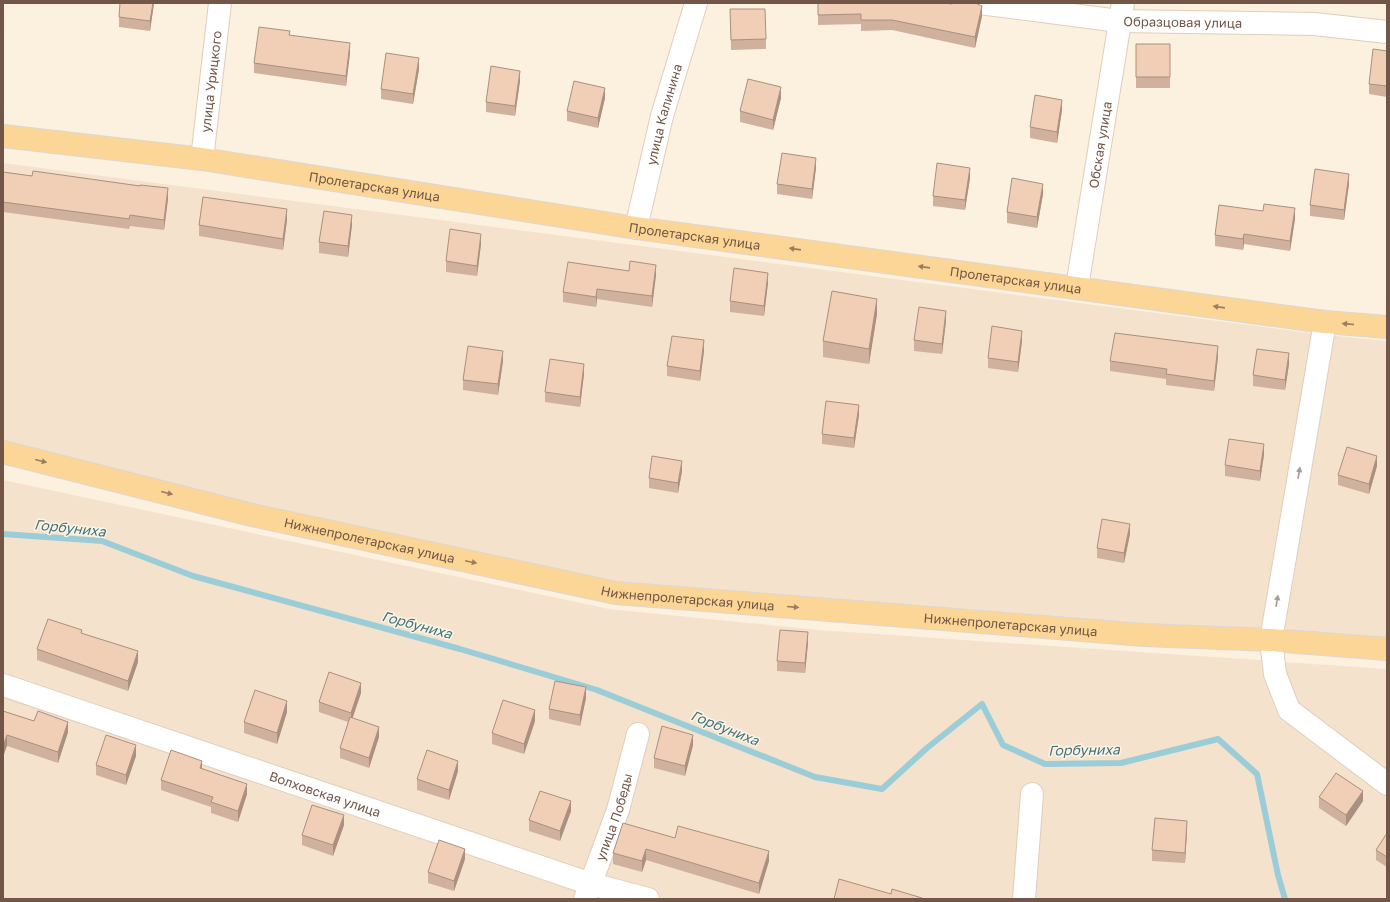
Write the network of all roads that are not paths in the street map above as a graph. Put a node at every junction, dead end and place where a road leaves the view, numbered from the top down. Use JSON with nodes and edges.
{"nodes":[{"id":1,"x":220,"y":3,"type":"edge"},
{"id":2,"x":696,"y":3,"type":"edge"},
{"id":3,"x":980,"y":3,"type":"edge"},
{"id":4,"x":1121,"y":12,"type":"edge"},
{"id":5,"x":1387,"y":32,"type":"edge"},
{"id":6,"x":3,"y":136,"type":"edge"},
{"id":7,"x":202,"y":159,"type":"junction"},
{"id":8,"x":636,"y":228,"type":"junction"},
{"id":9,"x":1077,"y":287,"type":"junction"},
{"id":10,"x":1325,"y":322,"type":"junction"},
{"id":11,"x":1387,"y":327,"type":"edge"},
{"id":12,"x":3,"y":452,"type":"edge"},
{"id":13,"x":1271,"y":640,"type":"junction"},
{"id":14,"x":1387,"y":649,"type":"edge"},
{"id":15,"x":3,"y":685,"type":"edge"},
{"id":16,"x":638,"y":734,"type":"dead end"},
{"id":17,"x":1387,"y":784,"type":"edge"},
{"id":18,"x":1032,"y":794,"type":"dead end"},
{"id":19,"x":588,"y":892,"type":"edge"},
{"id":20,"x":648,"y":899,"type":"edge"},
{"id":21,"x":1024,"y":899,"type":"edge"}],
"edges":[{"from":1,"to":7,"type":"street","name":"улица Урицкого"},
{"from":2,"to":8,"type":"street","name":"улица Калинина"},
{"from":3,"to":4,"type":"street","name":"Образцовая улица"},
{"from":4,"to":5,"type":"street","name":"Образцовая улица"},
{"from":4,"to":9,"type":"street","name":"Обская улица"},
{"from":6,"to":7,"type":"main road","name":"Пролетарская улица"},
{"from":7,"to":8,"type":"main road","name":"Пролетарская улица"},
{"from":9,"to":8,"type":"main road","name":"Пролетарская улица","one_way":true},
{"from":10,"to":9,"type":"main road","name":"Пролетарская улица","one_way":true},
{"from":11,"to":10,"type":"main road","name":"Пролетарская улица","one_way":true},
{"from":13,"to":10,"type":"street","one_way":true},
{"from":12,"to":13,"type":"main road","name":"Нижнепролетарская улица","one_way":true},
{"from":13,"to":14,"type":"main road","name":"Нижнепролетарская улица"},
{"from":13,"to":17,"type":"street"},
{"from":15,"to":19,"type":"street","name":"Волховская улица"},
{"from":16,"to":19,"type":"street","name":"улица Победы"},
{"from":18,"to":21,"type":"street"},
{"from":19,"to":20,"type":"street","name":"Волховская улица"}]}
